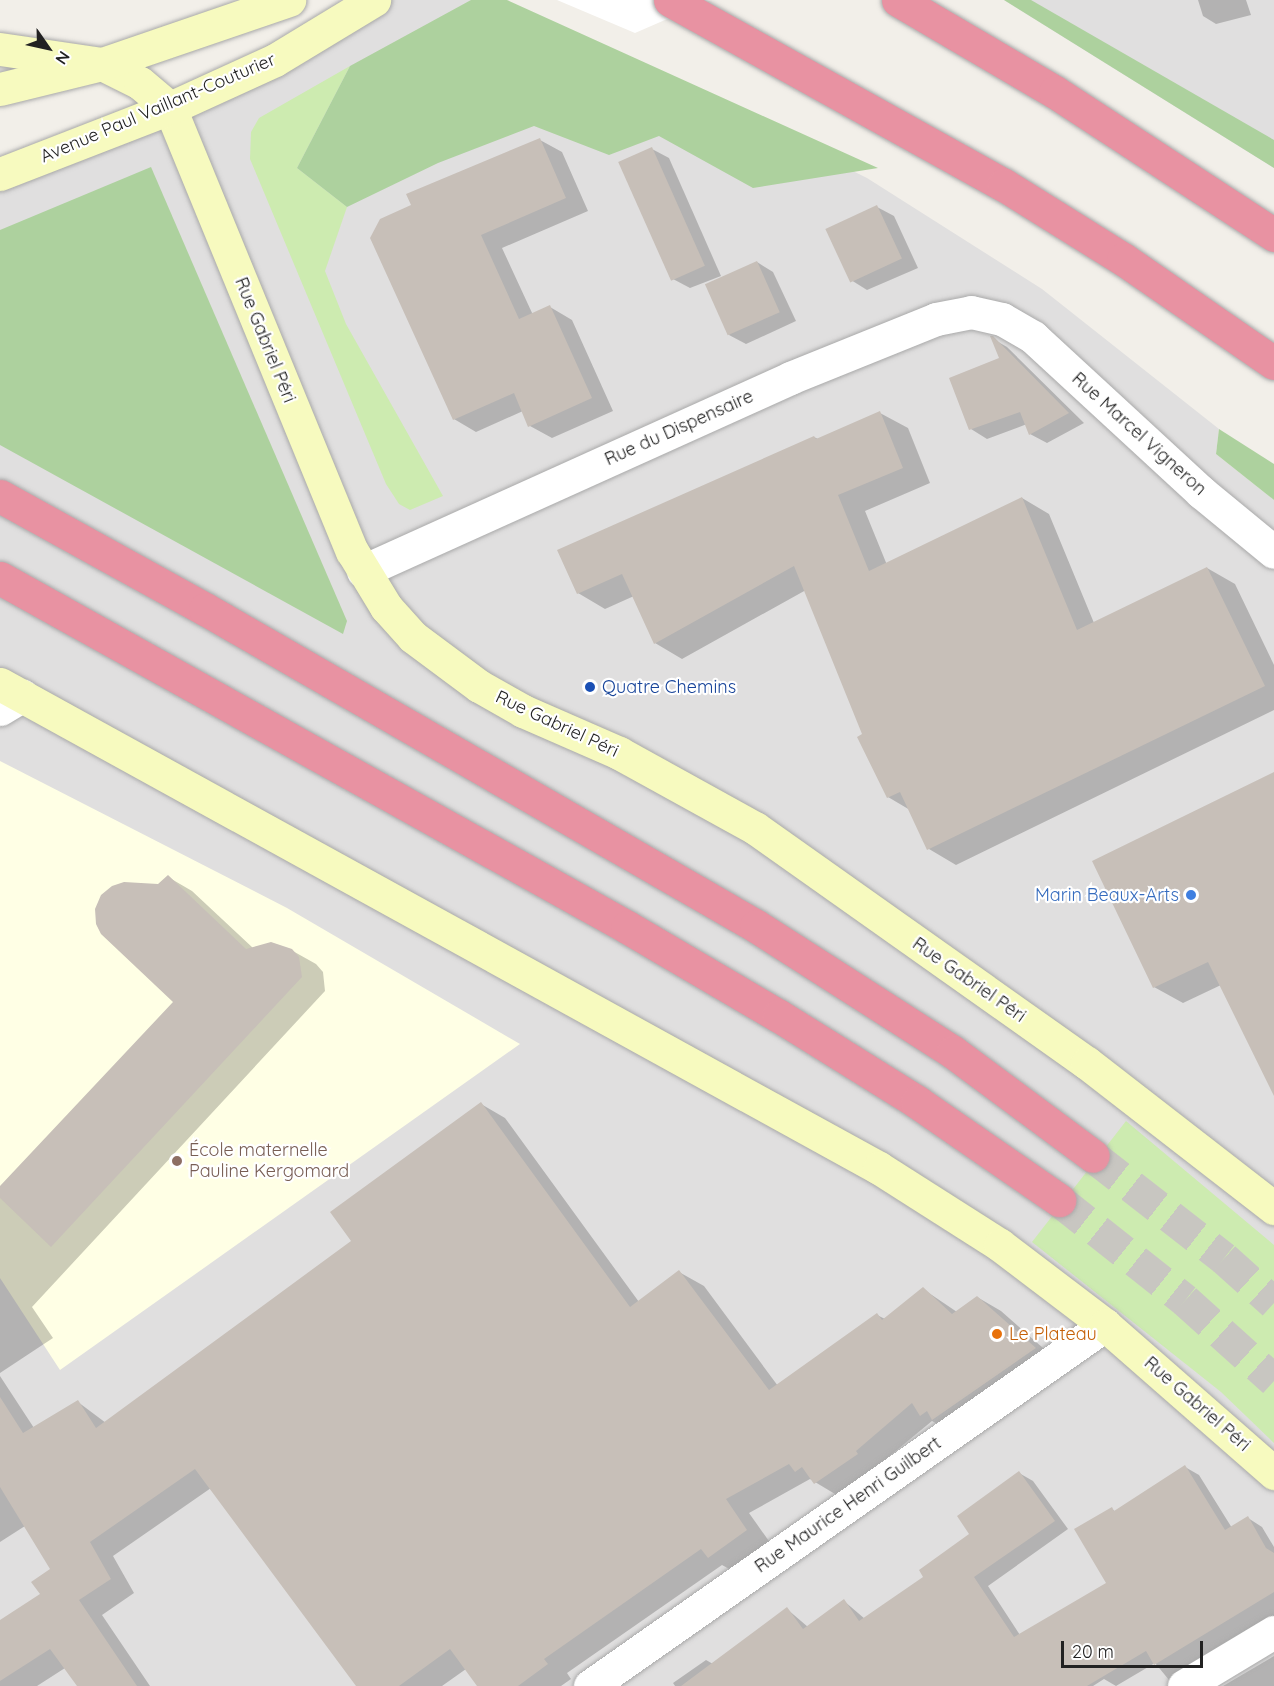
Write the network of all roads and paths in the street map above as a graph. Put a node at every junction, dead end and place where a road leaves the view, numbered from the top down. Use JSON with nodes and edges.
{"nodes":[{"id":1,"x":289,"y":0,"type":"edge"},
{"id":2,"x":374,"y":0,"type":"edge"},
{"id":3,"x":898,"y":0,"type":"edge"},
{"id":4,"x":679,"y":4,"type":"edge"},
{"id":5,"x":0,"y":49,"type":"edge"},
{"id":6,"x":102,"y":64,"type":"junction"},
{"id":7,"x":0,"y":89,"type":"edge"},
{"id":8,"x":170,"y":108,"type":"junction"},
{"id":9,"x":0,"y":174,"type":"edge"},
{"id":10,"x":1274,"y":235,"type":"edge"},
{"id":11,"x":1002,"y":319,"type":"joint"},
{"id":12,"x":1274,"y":363,"type":"edge"},
{"id":13,"x":0,"y":496,"type":"edge"},
{"id":14,"x":1274,"y":552,"type":"edge"},
{"id":15,"x":363,"y":571,"type":"junction"},
{"id":16,"x":0,"y":578,"type":"edge"},
{"id":17,"x":7,"y":697,"type":"edge"},
{"id":18,"x":1093,"y":1156,"type":"tunnel mouth"},
{"id":19,"x":1059,"y":1200,"type":"tunnel mouth"},
{"id":20,"x":1274,"y":1209,"type":"edge"},
{"id":21,"x":1105,"y":1325,"type":"junction"},
{"id":22,"x":1274,"y":1473,"type":"edge"},
{"id":23,"x":1274,"y":1632,"type":"edge"},
{"id":24,"x":590,"y":1686,"type":"edge"},
{"id":25,"x":1184,"y":1686,"type":"edge"}],
"edges":[{"from":1,"to":6,"type":"main road"},
{"from":2,"to":8,"type":"main road","name":"Avenue Paul Vaillant-Couturier"},
{"from":3,"to":10,"type":"highway"},
{"from":4,"to":12,"type":"highway"},
{"from":5,"to":6,"type":"main road","name":"Rue Gabriel Péri"},
{"from":6,"to":7,"type":"main road"},
{"from":6,"to":8,"type":"main road","name":"Rue Gabriel Péri"},
{"from":8,"to":9,"type":"main road","name":"Avenue Paul Vaillant-Couturier"},
{"from":8,"to":15,"type":"main road","name":"Rue Gabriel Péri"},
{"from":11,"to":14,"type":"street","name":"Rue Marcel Vigneron"},
{"from":11,"to":15,"type":"street","name":"Rue du Dispensaire"},
{"from":13,"to":18,"type":"highway"},
{"from":15,"to":20,"type":"main road","name":"Rue Gabriel Péri"},
{"from":16,"to":19,"type":"highway"},
{"from":17,"to":21,"type":"main road","name":"Rue Gabriel Péri"},
{"from":21,"to":22,"type":"main road","name":"Rue Gabriel Péri"},
{"from":21,"to":24,"type":"street","name":"Rue Maurice Henri Guilbert"},
{"from":23,"to":25,"type":"street"}]}
